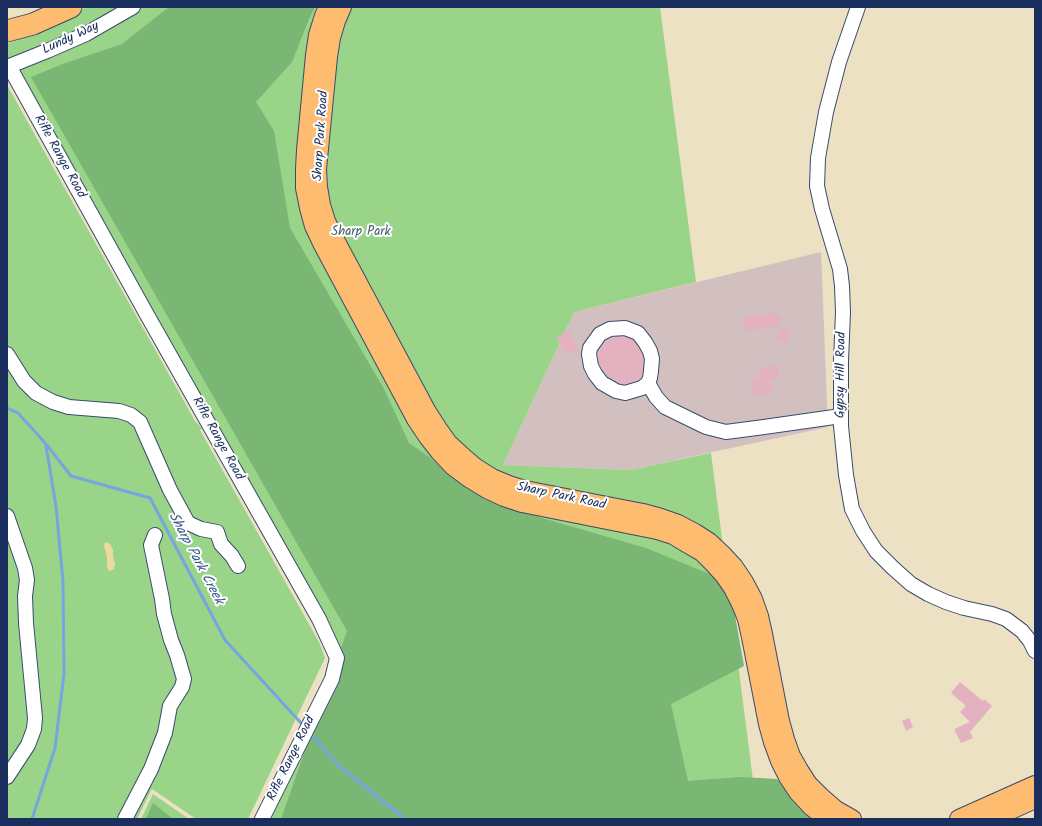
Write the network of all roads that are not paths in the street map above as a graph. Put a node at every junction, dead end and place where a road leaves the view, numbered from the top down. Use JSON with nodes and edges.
{"nodes":[{"id":1,"x":48,"y":7,"type":"edge"},
{"id":2,"x":71,"y":7,"type":"edge"},
{"id":3,"x":133,"y":7,"type":"edge"},
{"id":4,"x":328,"y":7,"type":"edge"},
{"id":5,"x":342,"y":7,"type":"edge"},
{"id":6,"x":858,"y":7,"type":"edge"},
{"id":7,"x":7,"y":30,"type":"edge"},
{"id":8,"x":8,"y":67,"type":"edge"},
{"id":9,"x":7,"y":354,"type":"edge"},
{"id":10,"x":648,"y":383,"type":"junction"},
{"id":11,"x":841,"y":416,"type":"junction"},
{"id":12,"x":7,"y":516,"type":"edge"},
{"id":13,"x":155,"y":535,"type":"dead end"},
{"id":14,"x":238,"y":566,"type":"dead end"},
{"id":15,"x":1035,"y":651,"type":"edge"},
{"id":16,"x":7,"y":777,"type":"edge"},
{"id":17,"x":1035,"y":785,"type":"edge"},
{"id":18,"x":1035,"y":799,"type":"edge"},
{"id":19,"x":125,"y":819,"type":"edge"},
{"id":20,"x":262,"y":819,"type":"edge"},
{"id":21,"x":827,"y":819,"type":"edge"},
{"id":22,"x":852,"y":819,"type":"edge"},
{"id":23,"x":959,"y":819,"type":"edge"},
{"id":24,"x":991,"y":819,"type":"edge"}],
"edges":[{"from":1,"to":7,"type":"highway"},
{"from":2,"to":7,"type":"highway"},
{"from":3,"to":8,"type":"street","name":"Lundy Way"},
{"from":4,"to":21,"type":"main road","name":"Sharp Park Road"},
{"from":5,"to":22,"type":"main road","name":"Sharp Park Road"},
{"from":6,"to":11,"type":"street","name":"Gypsy Hill Road"},
{"from":8,"to":20,"type":"street","name":"Rifle Range Road"},
{"from":9,"to":14,"type":"street"},
{"from":10,"to":10,"type":"street"},
{"from":10,"to":11,"type":"street"},
{"from":11,"to":15,"type":"street","name":"Gypsy Hill Road"},
{"from":12,"to":16,"type":"street"},
{"from":13,"to":19,"type":"street"},
{"from":17,"to":23,"type":"main road"},
{"from":18,"to":24,"type":"main road"}]}
